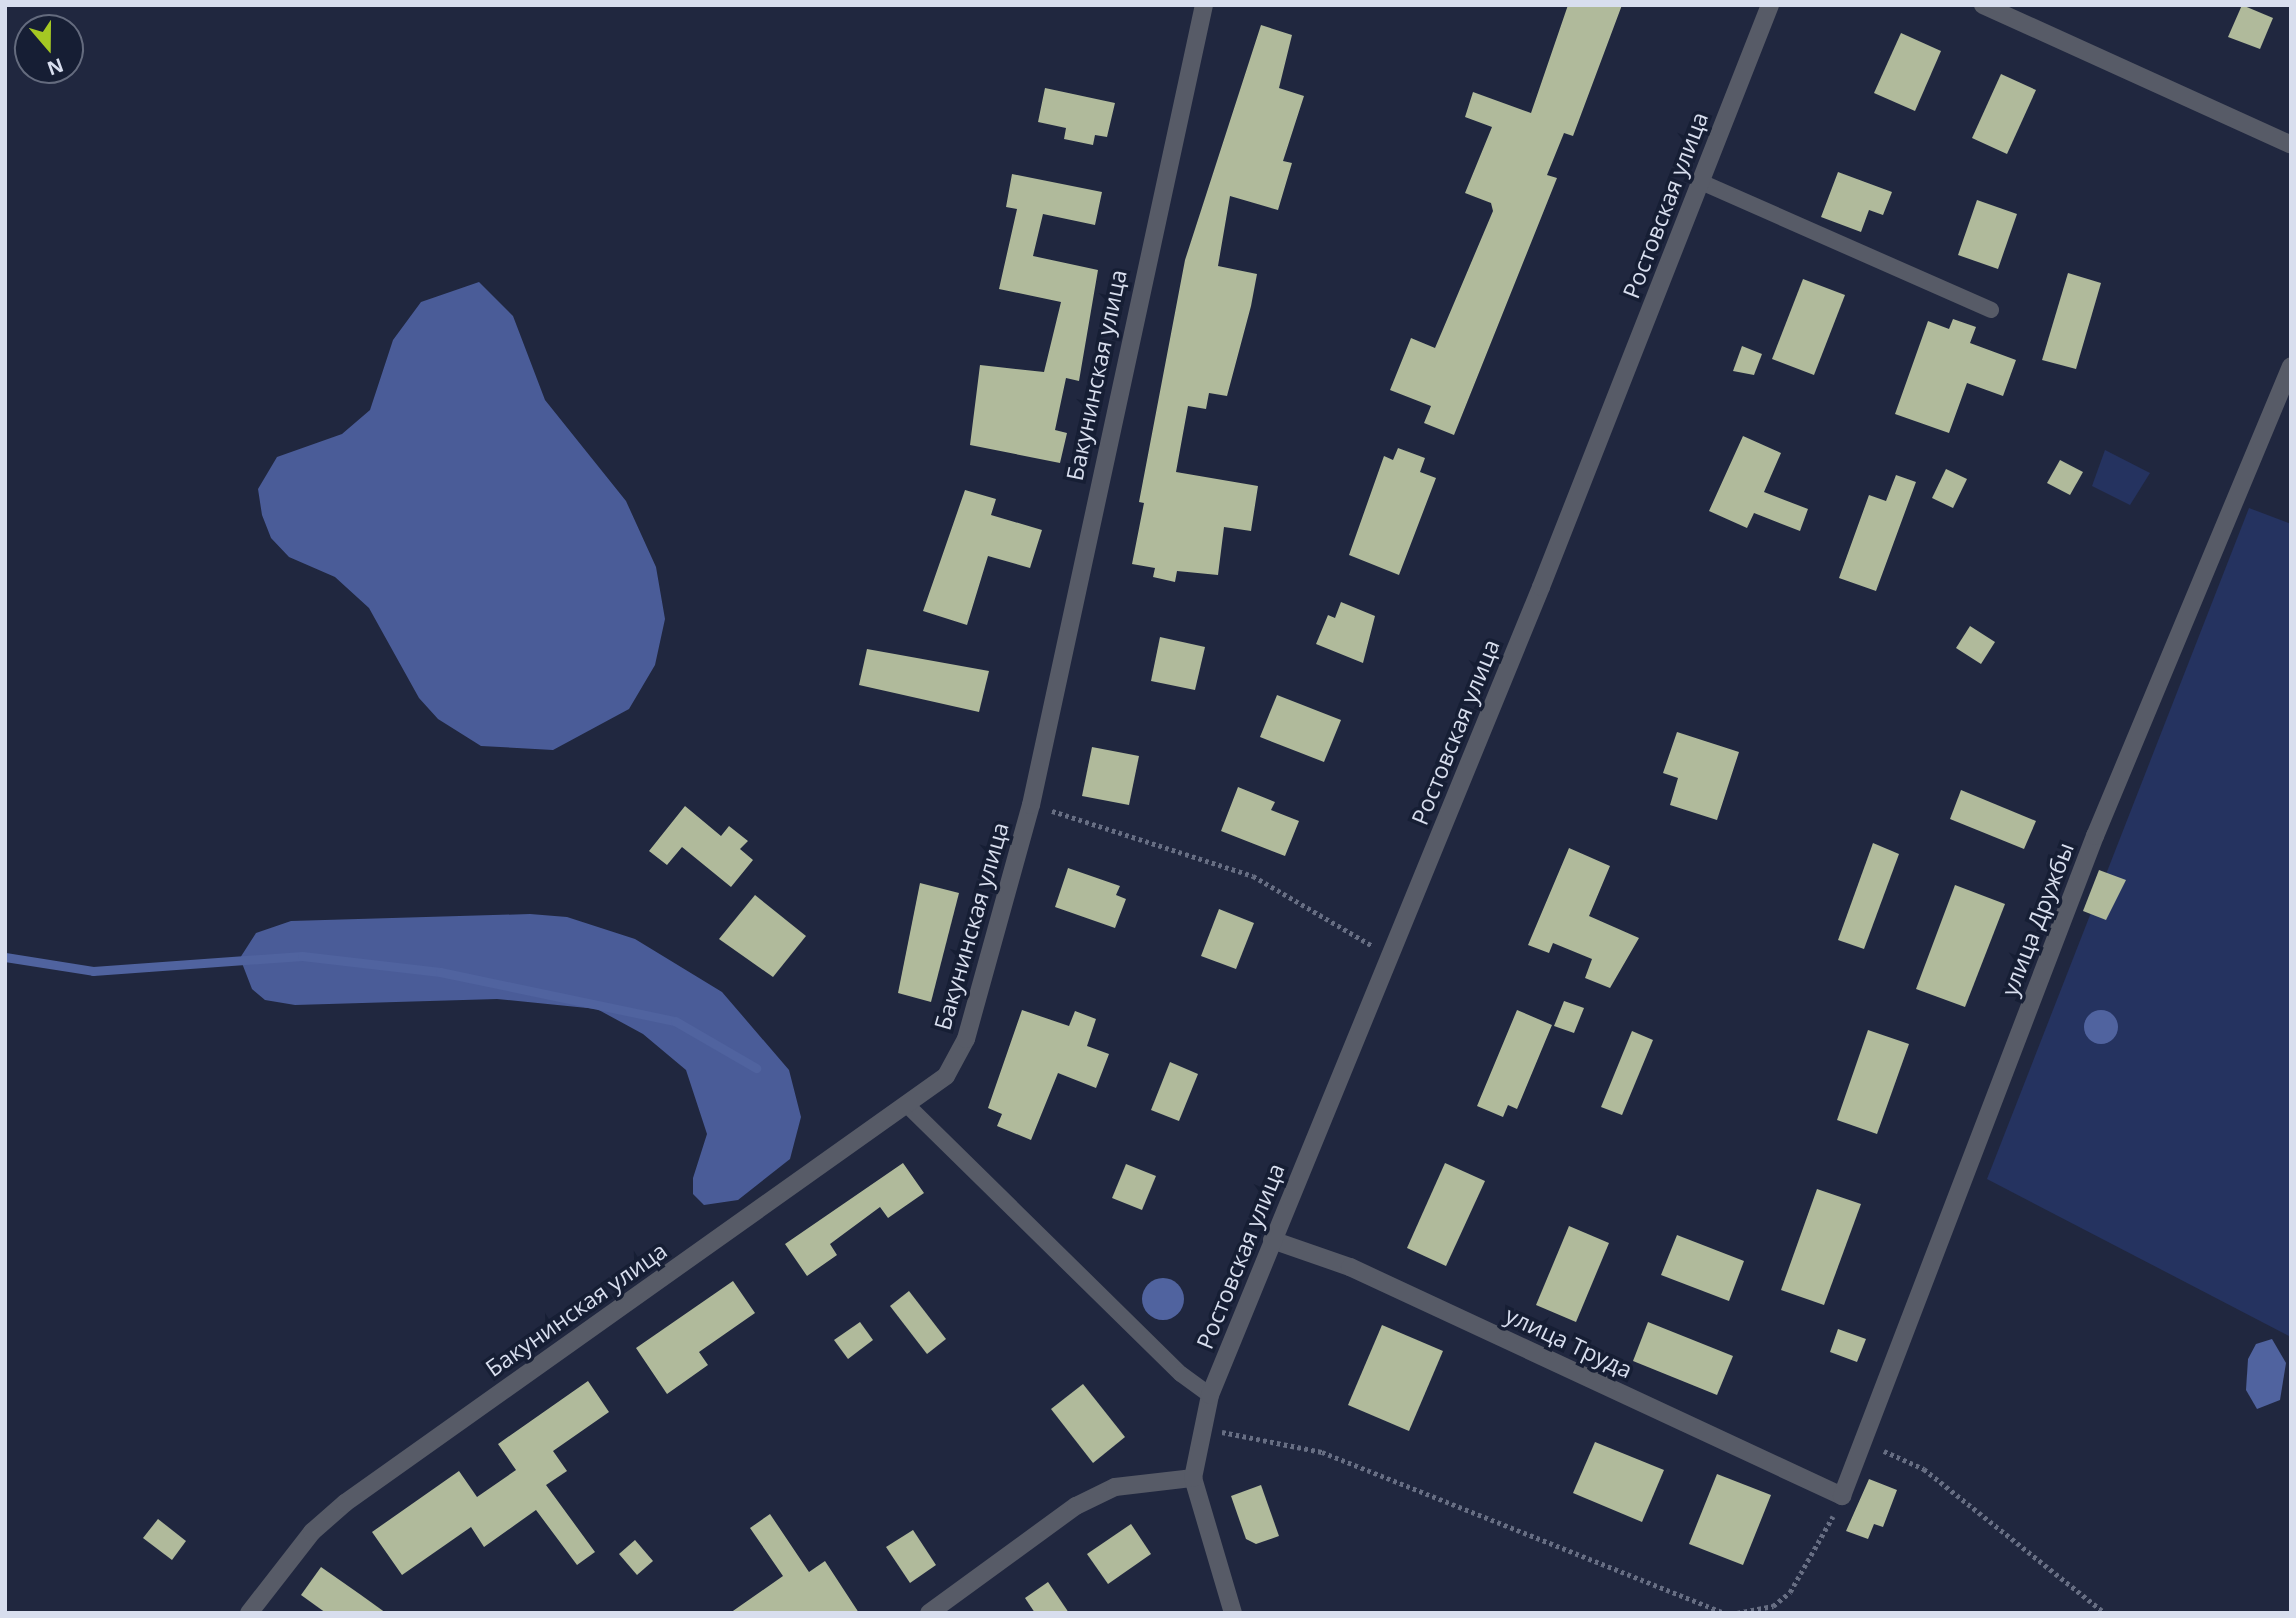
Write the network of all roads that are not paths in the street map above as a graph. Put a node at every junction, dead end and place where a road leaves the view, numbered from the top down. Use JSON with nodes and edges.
{"nodes":[{"id":1,"x":1204,"y":5,"type":"edge"},
{"id":2,"x":1770,"y":5,"type":"edge"},
{"id":3,"x":1983,"y":5,"type":"edge"},
{"id":4,"x":2291,"y":145,"type":"edge"},
{"id":5,"x":1701,"y":182,"type":"junction"},
{"id":6,"x":1991,"y":310,"type":"dead end"},
{"id":7,"x":2291,"y":366,"type":"edge"},
{"id":8,"x":906,"y":1104,"type":"junction"},
{"id":9,"x":1272,"y":1240,"type":"junction"},
{"id":10,"x":1210,"y":1395,"type":"junction"},
{"id":11,"x":1194,"y":1478,"type":"junction"},
{"id":12,"x":1842,"y":1496,"type":"joint"},
{"id":13,"x":249,"y":1613,"type":"edge"},
{"id":14,"x":929,"y":1613,"type":"edge"},
{"id":15,"x":1233,"y":1613,"type":"edge"}],
"edges":[{"from":1,"to":8,"type":"street","name":"Бакунинская улица"},
{"from":2,"to":5,"type":"street","name":"Ростовская улица"},
{"from":3,"to":4,"type":"street"},
{"from":5,"to":6,"type":"lane"},
{"from":5,"to":9,"type":"street","name":"Ростовская улица"},
{"from":7,"to":12,"type":"street","name":"улица Дружбы"},
{"from":8,"to":10,"type":"lane"},
{"from":8,"to":13,"type":"street","name":"Бакунинская улица"},
{"from":9,"to":10,"type":"street","name":"Ростовская улица"},
{"from":9,"to":12,"type":"street","name":"улица Труда"},
{"from":10,"to":11,"type":"street","name":"Ростовская улица"},
{"from":11,"to":14,"type":"street"},
{"from":11,"to":15,"type":"street"}]}
